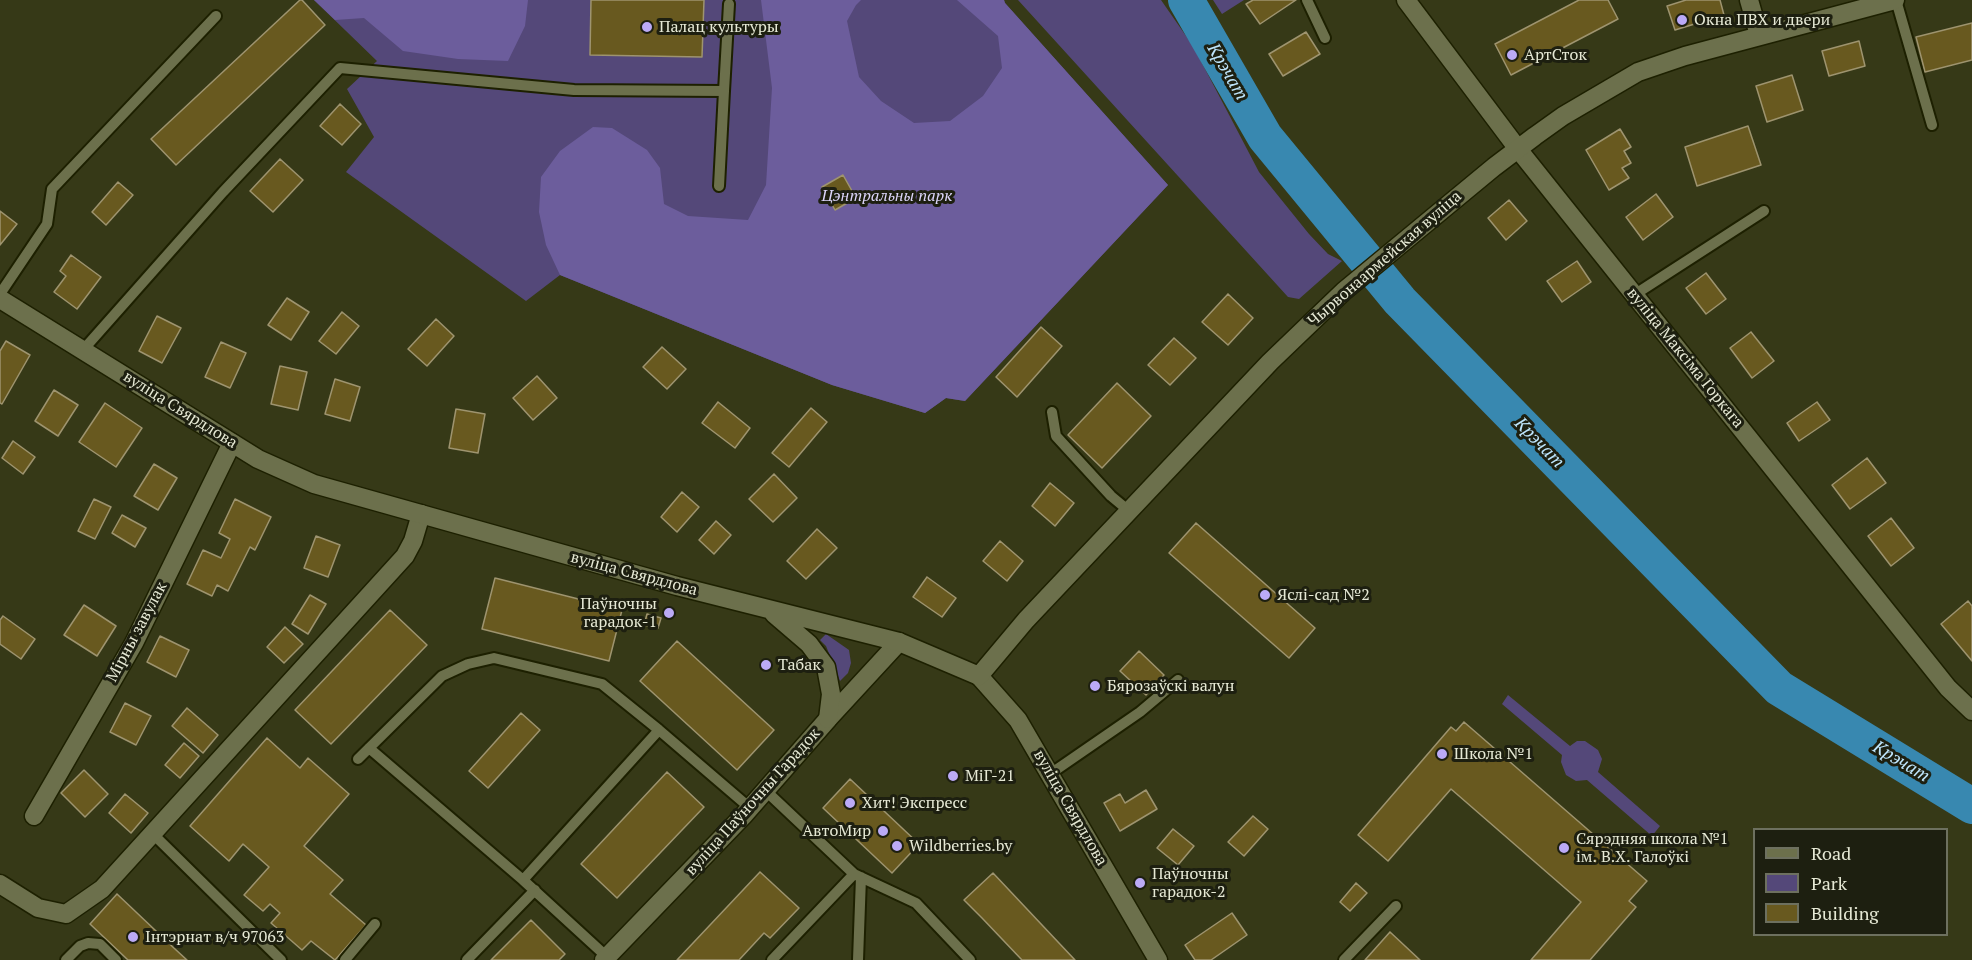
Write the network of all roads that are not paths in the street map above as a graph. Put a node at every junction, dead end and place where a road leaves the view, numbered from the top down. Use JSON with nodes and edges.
{"nodes":[{"id":1,"x":1307,"y":0,"type":"edge"},
{"id":2,"x":1407,"y":0,"type":"edge"},
{"id":3,"x":1749,"y":0,"type":"edge"},
{"id":4,"x":1896,"y":0,"type":"edge"},
{"id":5,"x":729,"y":4,"type":"dead end"},
{"id":6,"x":216,"y":16,"type":"dead end"},
{"id":7,"x":1759,"y":35,"type":"junction"},
{"id":8,"x":1325,"y":38,"type":"dead end"},
{"id":9,"x":724,"y":91,"type":"junction"},
{"id":10,"x":1932,"y":124,"type":"dead end"},
{"id":11,"x":1518,"y":149,"type":"junction"},
{"id":12,"x":719,"y":186,"type":"dead end"},
{"id":13,"x":1764,"y":211,"type":"dead end"},
{"id":14,"x":1635,"y":295,"type":"junction"},
{"id":15,"x":0,"y":296,"type":"edge"},
{"id":16,"x":83,"y":350,"type":"junction"},
{"id":17,"x":1052,"y":412,"type":"dead end"},
{"id":18,"x":232,"y":443,"type":"junction"},
{"id":19,"x":1129,"y":511,"type":"junction"},
{"id":20,"x":421,"y":514,"type":"junction"},
{"id":21,"x":768,"y":609,"type":"junction"},
{"id":22,"x":900,"y":642,"type":"junction"},
{"id":23,"x":980,"y":676,"type":"junction"},
{"id":24,"x":1178,"y":680,"type":"dead end"},
{"id":25,"x":1972,"y":711,"type":"edge"},
{"id":26,"x":828,"y":719,"type":"junction"},
{"id":27,"x":659,"y":730,"type":"junction"},
{"id":28,"x":369,"y":748,"type":"junction"},
{"id":29,"x":358,"y":759,"type":"dead end"},
{"id":30,"x":1050,"y":774,"type":"junction"},
{"id":31,"x":766,"y":791,"type":"junction"},
{"id":32,"x":750,"y":808,"type":"junction"},
{"id":33,"x":34,"y":816,"type":"dead end"},
{"id":34,"x":153,"y":834,"type":"junction"},
{"id":35,"x":857,"y":876,"type":"junction"},
{"id":36,"x":523,"y":880,"type":"junction"},
{"id":37,"x":0,"y":884,"type":"edge"},
{"id":38,"x":535,"y":891,"type":"junction"},
{"id":39,"x":1396,"y":906,"type":"dead end"},
{"id":40,"x":375,"y":924,"type":"dead end"},
{"id":41,"x":606,"y":958,"type":"edge"},
{"id":42,"x":66,"y":960,"type":"edge"},
{"id":43,"x":116,"y":960,"type":"edge"},
{"id":44,"x":281,"y":960,"type":"edge"},
{"id":45,"x":345,"y":960,"type":"edge"},
{"id":46,"x":467,"y":960,"type":"edge"},
{"id":47,"x":772,"y":960,"type":"edge"},
{"id":48,"x":858,"y":960,"type":"edge"},
{"id":49,"x":970,"y":960,"type":"edge"},
{"id":50,"x":1158,"y":960,"type":"edge"},
{"id":51,"x":1344,"y":960,"type":"edge"}],
"edges":[{"from":1,"to":8,"type":"lane"},
{"from":2,"to":11,"type":"street","name":"вуліца Максіма Горкага"},
{"from":3,"to":7,"type":"street"},
{"from":4,"to":7,"type":"street","name":"Чырвонаармейская вуліца"},
{"from":4,"to":10,"type":"lane"},
{"from":5,"to":9,"type":"lane"},
{"from":6,"to":15,"type":"lane"},
{"from":7,"to":11,"type":"street","name":"Чырвонаармейская вуліца"},
{"from":9,"to":12,"type":"lane"},
{"from":9,"to":16,"type":"lane"},
{"from":11,"to":14,"type":"street","name":"вуліца Максіма Горкага"},
{"from":11,"to":19,"type":"street","name":"Чырвонаармейская вуліца"},
{"from":13,"to":14,"type":"lane"},
{"from":14,"to":25,"type":"street","name":"вуліца Максіма Горкага"},
{"from":15,"to":16,"type":"street","name":"вуліца Свярдлова"},
{"from":16,"to":18,"type":"street","name":"вуліца Свярдлова"},
{"from":17,"to":19,"type":"lane"},
{"from":18,"to":20,"type":"street","name":"вуліца Свярдлова"},
{"from":18,"to":33,"type":"street","name":"Мірны завулак"},
{"from":19,"to":23,"type":"street","name":"Чырвонаармейская вуліца"},
{"from":20,"to":21,"type":"street","name":"вуліца Свярдлова"},
{"from":20,"to":34,"type":"street"},
{"from":21,"to":22,"type":"street","name":"вуліца Свярдлова"},
{"from":21,"to":26,"type":"street"},
{"from":22,"to":23,"type":"street","name":"вуліца Свярдлова"},
{"from":22,"to":26,"type":"street","name":"вуліца Паўночны Гарадок"},
{"from":23,"to":30,"type":"street","name":"вуліца Свярдлова"},
{"from":24,"to":30,"type":"lane"},
{"from":26,"to":31,"type":"street","name":"вуліца Паўночны Гарадок"},
{"from":27,"to":28,"type":"lane"},
{"from":27,"to":32,"type":"lane"},
{"from":27,"to":36,"type":"lane"},
{"from":28,"to":29,"type":"lane"},
{"from":28,"to":36,"type":"lane"},
{"from":30,"to":50,"type":"street","name":"вуліца Свярдлова"},
{"from":31,"to":32,"type":"street","name":"вуліца Паўночны Гарадок"},
{"from":31,"to":35,"type":"lane"},
{"from":32,"to":41,"type":"street","name":"вуліца Паўночны Гарадок"},
{"from":34,"to":37,"type":"street"},
{"from":34,"to":44,"type":"lane"},
{"from":35,"to":47,"type":"lane"},
{"from":35,"to":48,"type":"lane"},
{"from":35,"to":49,"type":"lane"},
{"from":36,"to":38,"type":"lane"},
{"from":38,"to":41,"type":"lane"},
{"from":38,"to":46,"type":"lane"},
{"from":39,"to":51,"type":"lane"},
{"from":40,"to":45,"type":"lane"},
{"from":42,"to":43,"type":"lane"}]}
